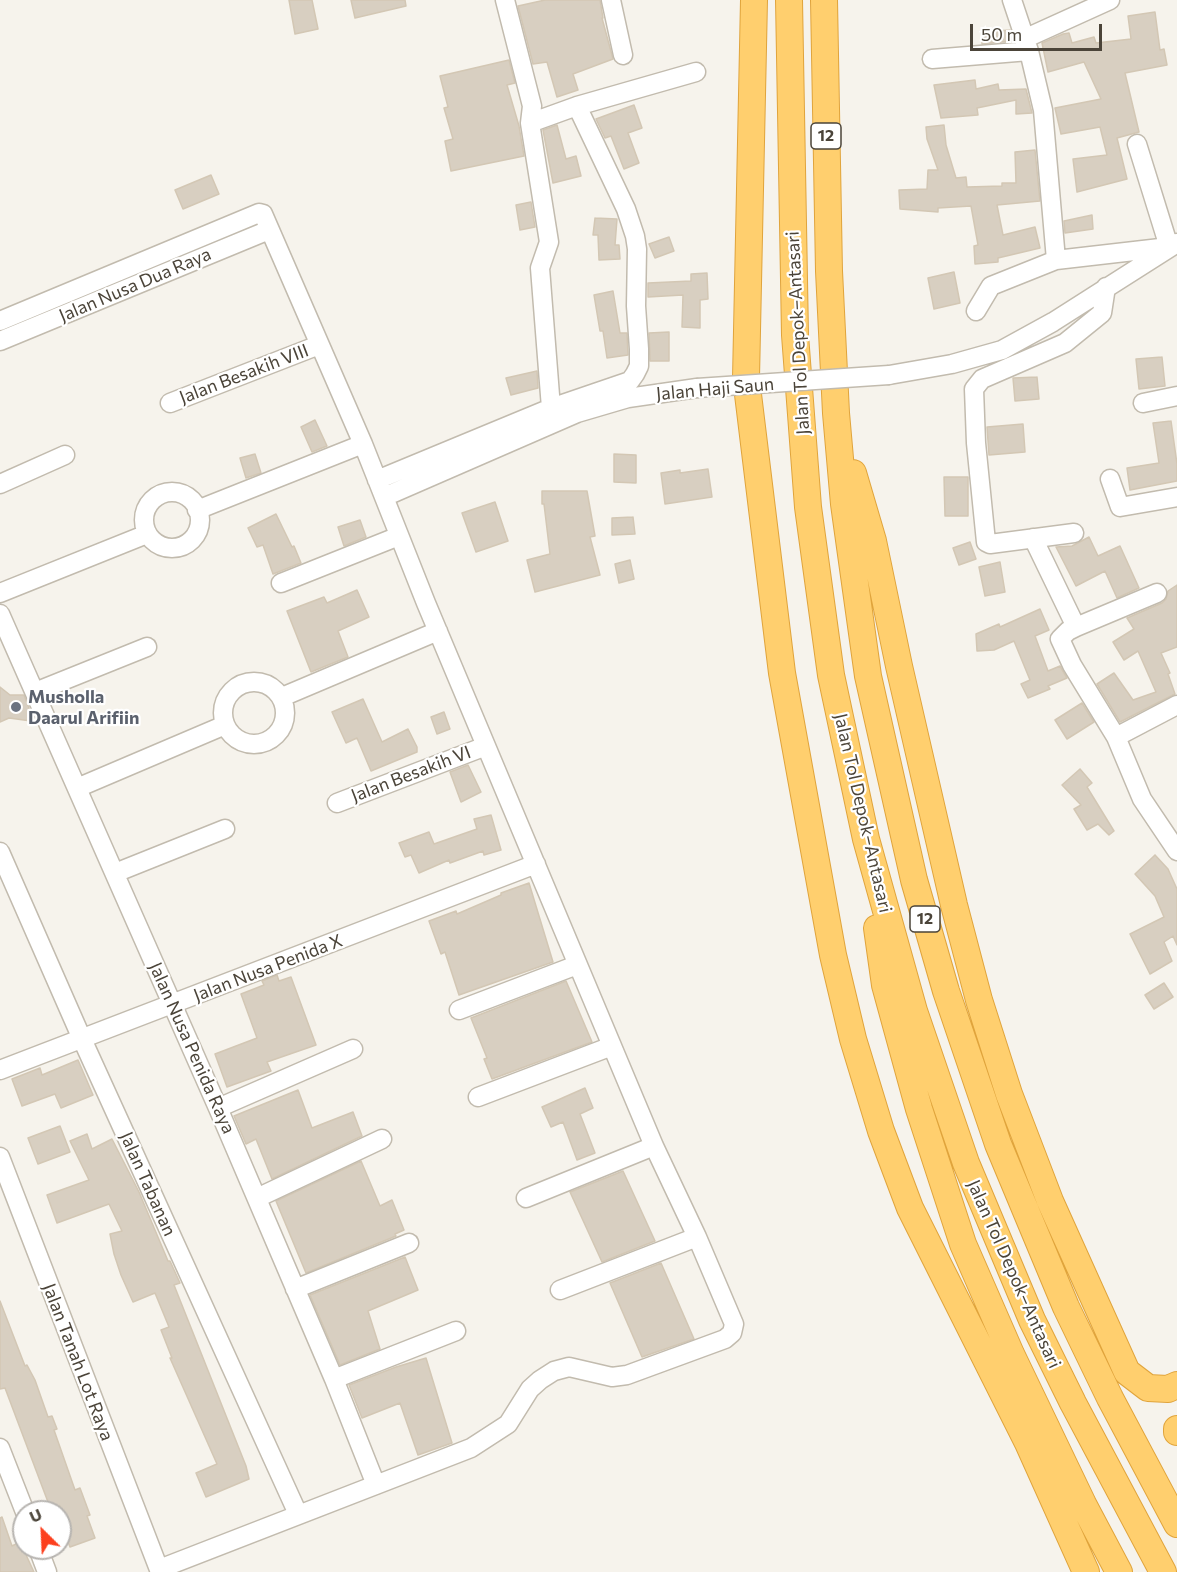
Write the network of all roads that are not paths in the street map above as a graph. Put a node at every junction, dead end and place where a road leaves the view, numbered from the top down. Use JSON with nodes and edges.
{"nodes":[{"id":1,"x":505,"y":0,"type":"edge"},
{"id":2,"x":611,"y":0,"type":"edge"},
{"id":3,"x":754,"y":0,"type":"edge"},
{"id":4,"x":789,"y":0,"type":"edge"},
{"id":5,"x":824,"y":0,"type":"edge"},
{"id":6,"x":1012,"y":0,"type":"edge"},
{"id":7,"x":1110,"y":0,"type":"edge"},
{"id":8,"x":1026,"y":45,"type":"junction"},
{"id":9,"x":623,"y":56,"type":"dead end"},
{"id":10,"x":932,"y":59,"type":"dead end"},
{"id":11,"x":696,"y":72,"type":"dead end"},
{"id":12,"x":577,"y":106,"type":"junction"},
{"id":13,"x":530,"y":123,"type":"junction"},
{"id":14,"x":1137,"y":144,"type":"dead end"},
{"id":15,"x":269,"y":230,"type":"junction"},
{"id":16,"x":1173,"y":245,"type":"edge"},
{"id":17,"x":1056,"y":260,"type":"junction"},
{"id":18,"x":1106,"y":287,"type":"junction"},
{"id":19,"x":976,"y":311,"type":"dead end"},
{"id":20,"x":0,"y":321,"type":"edge"},
{"id":21,"x":0,"y":341,"type":"edge"},
{"id":22,"x":319,"y":345,"type":"junction"},
{"id":23,"x":1177,"y":396,"type":"edge"},
{"id":24,"x":170,"y":403,"type":"dead end"},
{"id":25,"x":1143,"y":403,"type":"dead end"},
{"id":26,"x":551,"y":408,"type":"junction"},
{"id":27,"x":836,"y":412,"type":"junction"},
{"id":28,"x":363,"y":444,"type":"junction"},
{"id":29,"x":64,"y":454,"type":"dead end"},
{"id":30,"x":1110,"y":479,"type":"dead end"},
{"id":31,"x":0,"y":484,"type":"edge"},
{"id":32,"x":380,"y":489,"type":"junction"},
{"id":33,"x":1177,"y":497,"type":"edge"},
{"id":34,"x":197,"y":510,"type":"junction"},
{"id":35,"x":1074,"y":533,"type":"dead end"},
{"id":36,"x":147,"y":534,"type":"junction"},
{"id":37,"x":399,"y":536,"type":"junction"},
{"id":38,"x":1033,"y":538,"type":"junction"},
{"id":39,"x":281,"y":583,"type":"dead end"},
{"id":40,"x":0,"y":593,"type":"edge"},
{"id":41,"x":1157,"y":593,"type":"dead end"},
{"id":42,"x":0,"y":614,"type":"edge"},
{"id":43,"x":1076,"y":627,"type":"junction"},
{"id":44,"x":438,"y":631,"type":"junction"},
{"id":45,"x":147,"y":647,"type":"dead end"},
{"id":46,"x":35,"y":692,"type":"junction"},
{"id":47,"x":282,"y":697,"type":"junction"},
{"id":48,"x":1177,"y":705,"type":"edge"},
{"id":49,"x":225,"y":725,"type":"junction"},
{"id":50,"x":1116,"y":737,"type":"junction"},
{"id":51,"x":486,"y":746,"type":"junction"},
{"id":52,"x":77,"y":788,"type":"junction"},
{"id":53,"x":337,"y":803,"type":"dead end"},
{"id":54,"x":225,"y":829,"type":"dead end"},
{"id":55,"x":866,"y":839,"type":"junction"},
{"id":56,"x":1177,"y":851,"type":"edge"},
{"id":57,"x":0,"y":852,"type":"edge"},
{"id":58,"x":536,"y":864,"type":"junction"},
{"id":59,"x":115,"y":873,"type":"junction"},
{"id":60,"x":577,"y":965,"type":"junction"},
{"id":61,"x":173,"y":1004,"type":"junction"},
{"id":62,"x":459,"y":1010,"type":"dead end"},
{"id":63,"x":82,"y":1039,"type":"junction"},
{"id":64,"x":612,"y":1046,"type":"junction"},
{"id":65,"x":353,"y":1049,"type":"dead end"},
{"id":66,"x":0,"y":1070,"type":"edge"},
{"id":67,"x":478,"y":1097,"type":"dead end"},
{"id":68,"x":218,"y":1108,"type":"junction"},
{"id":69,"x":382,"y":1139,"type":"dead end"},
{"id":70,"x":654,"y":1146,"type":"junction"},
{"id":71,"x":0,"y":1157,"type":"edge"},
{"id":72,"x":257,"y":1198,"type":"junction"},
{"id":73,"x":526,"y":1198,"type":"dead end"},
{"id":74,"x":697,"y":1237,"type":"junction"},
{"id":75,"x":409,"y":1243,"type":"dead end"},
{"id":76,"x":295,"y":1289,"type":"junction"},
{"id":77,"x":560,"y":1290,"type":"dead end"},
{"id":78,"x":456,"y":1331,"type":"dead end"},
{"id":79,"x":334,"y":1379,"type":"junction"},
{"id":80,"x":1177,"y":1385,"type":"edge"},
{"id":81,"x":0,"y":1448,"type":"edge"},
{"id":82,"x":376,"y":1485,"type":"junction"},
{"id":83,"x":7,"y":1487,"type":"edge"},
{"id":84,"x":16,"y":1500,"type":"edge"},
{"id":85,"x":298,"y":1514,"type":"junction"},
{"id":86,"x":1177,"y":1524,"type":"edge"},
{"id":87,"x":159,"y":1569,"type":"edge"},
{"id":88,"x":1086,"y":1572,"type":"edge"},
{"id":89,"x":1119,"y":1572,"type":"edge"},
{"id":90,"x":1163,"y":1572,"type":"edge"}],
"edges":[{"from":1,"to":13,"type":"street"},
{"from":2,"to":9,"type":"street"},
{"from":3,"to":88,"type":"highway"},
{"from":4,"to":55,"type":"highway","name":"Jalan Tol Depok–Antasari","number":"12"},
{"from":5,"to":27,"type":"highway","name":"Jalan Tol Depok–Antasari","number":"12"},
{"from":6,"to":8,"type":"street"},
{"from":7,"to":8,"type":"street"},
{"from":8,"to":10,"type":"street"},
{"from":8,"to":17,"type":"street"},
{"from":11,"to":12,"type":"street"},
{"from":12,"to":13,"type":"street"},
{"from":12,"to":26,"type":"street"},
{"from":13,"to":26,"type":"street"},
{"from":14,"to":16,"type":"street"},
{"from":15,"to":20,"type":"street","name":"Jalan Nusa Dua Raya"},
{"from":15,"to":21,"type":"street","name":"Jalan Nusa Dua Raya"},
{"from":15,"to":22,"type":"street"},
{"from":16,"to":17,"type":"street"},
{"from":16,"to":18,"type":"street","name":"Jalan Haji Saun"},
{"from":17,"to":19,"type":"street"},
{"from":18,"to":32,"type":"street","name":"Jalan Haji Saun","bridge":true},
{"from":18,"to":38,"type":"street"},
{"from":22,"to":24,"type":"street","name":"Jalan Besakih VIII"},
{"from":22,"to":28,"type":"street"},
{"from":23,"to":25,"type":"street"},
{"from":26,"to":32,"type":"street"},
{"from":27,"to":80,"type":"highway"},
{"from":27,"to":86,"type":"highway","name":"Jalan Tol Depok–Antasari","number":"12"},
{"from":28,"to":32,"type":"street"},
{"from":28,"to":34,"type":"street"},
{"from":29,"to":31,"type":"street"},
{"from":30,"to":33,"type":"street"},
{"from":32,"to":37,"type":"street"},
{"from":34,"to":36,"type":"street"},
{"from":34,"to":36,"type":"street"},
{"from":35,"to":38,"type":"street"},
{"from":36,"to":40,"type":"street"},
{"from":37,"to":39,"type":"street"},
{"from":37,"to":44,"type":"street"},
{"from":38,"to":43,"type":"street"},
{"from":41,"to":43,"type":"street"},
{"from":42,"to":46,"type":"street","name":"Jalan Nusa Penida Raya"},
{"from":43,"to":50,"type":"street"},
{"from":44,"to":47,"type":"street"},
{"from":44,"to":51,"type":"street"},
{"from":45,"to":46,"type":"street"},
{"from":46,"to":52,"type":"street","name":"Jalan Nusa Penida Raya"},
{"from":47,"to":49,"type":"street"},
{"from":47,"to":49,"type":"street"},
{"from":48,"to":50,"type":"street"},
{"from":49,"to":52,"type":"street"},
{"from":50,"to":56,"type":"street"},
{"from":51,"to":53,"type":"street","name":"Jalan Besakih VI"},
{"from":51,"to":58,"type":"street"},
{"from":52,"to":59,"type":"street","name":"Jalan Nusa Penida Raya"},
{"from":54,"to":59,"type":"street"},
{"from":55,"to":89,"type":"highway"},
{"from":55,"to":90,"type":"highway","name":"Jalan Tol Depok–Antasari","number":"12"},
{"from":57,"to":63,"type":"street","name":"Jalan Tabanan"},
{"from":58,"to":60,"type":"street"},
{"from":58,"to":61,"type":"street","name":"Jalan Nusa Penida X"},
{"from":59,"to":61,"type":"street","name":"Jalan Nusa Penida Raya"},
{"from":60,"to":62,"type":"street"},
{"from":60,"to":64,"type":"street"},
{"from":61,"to":63,"type":"street","name":"Jalan Nusa Penida X"},
{"from":61,"to":68,"type":"street","name":"Jalan Nusa Penida Raya"},
{"from":63,"to":66,"type":"street","name":"Jalan Nusa Penida X"},
{"from":63,"to":85,"type":"street","name":"Jalan Tabanan"},
{"from":64,"to":67,"type":"street"},
{"from":64,"to":70,"type":"street"},
{"from":65,"to":68,"type":"street"},
{"from":68,"to":72,"type":"street","name":"Jalan Nusa Penida Raya"},
{"from":69,"to":72,"type":"street"},
{"from":70,"to":73,"type":"street"},
{"from":70,"to":74,"type":"street"},
{"from":71,"to":87,"type":"street","name":"Jalan Tanah Lot Raya"},
{"from":72,"to":76,"type":"street","name":"Jalan Nusa Penida Raya"},
{"from":74,"to":77,"type":"street"},
{"from":74,"to":82,"type":"street"},
{"from":75,"to":76,"type":"street"},
{"from":76,"to":79,"type":"street","name":"Jalan Nusa Penida Raya"},
{"from":78,"to":79,"type":"street"},
{"from":79,"to":82,"type":"street","name":"Jalan Nusa Penida Raya"},
{"from":81,"to":83,"type":"street"},
{"from":82,"to":85,"type":"street"},
{"from":83,"to":84,"type":"street"},
{"from":85,"to":87,"type":"street"}]}
